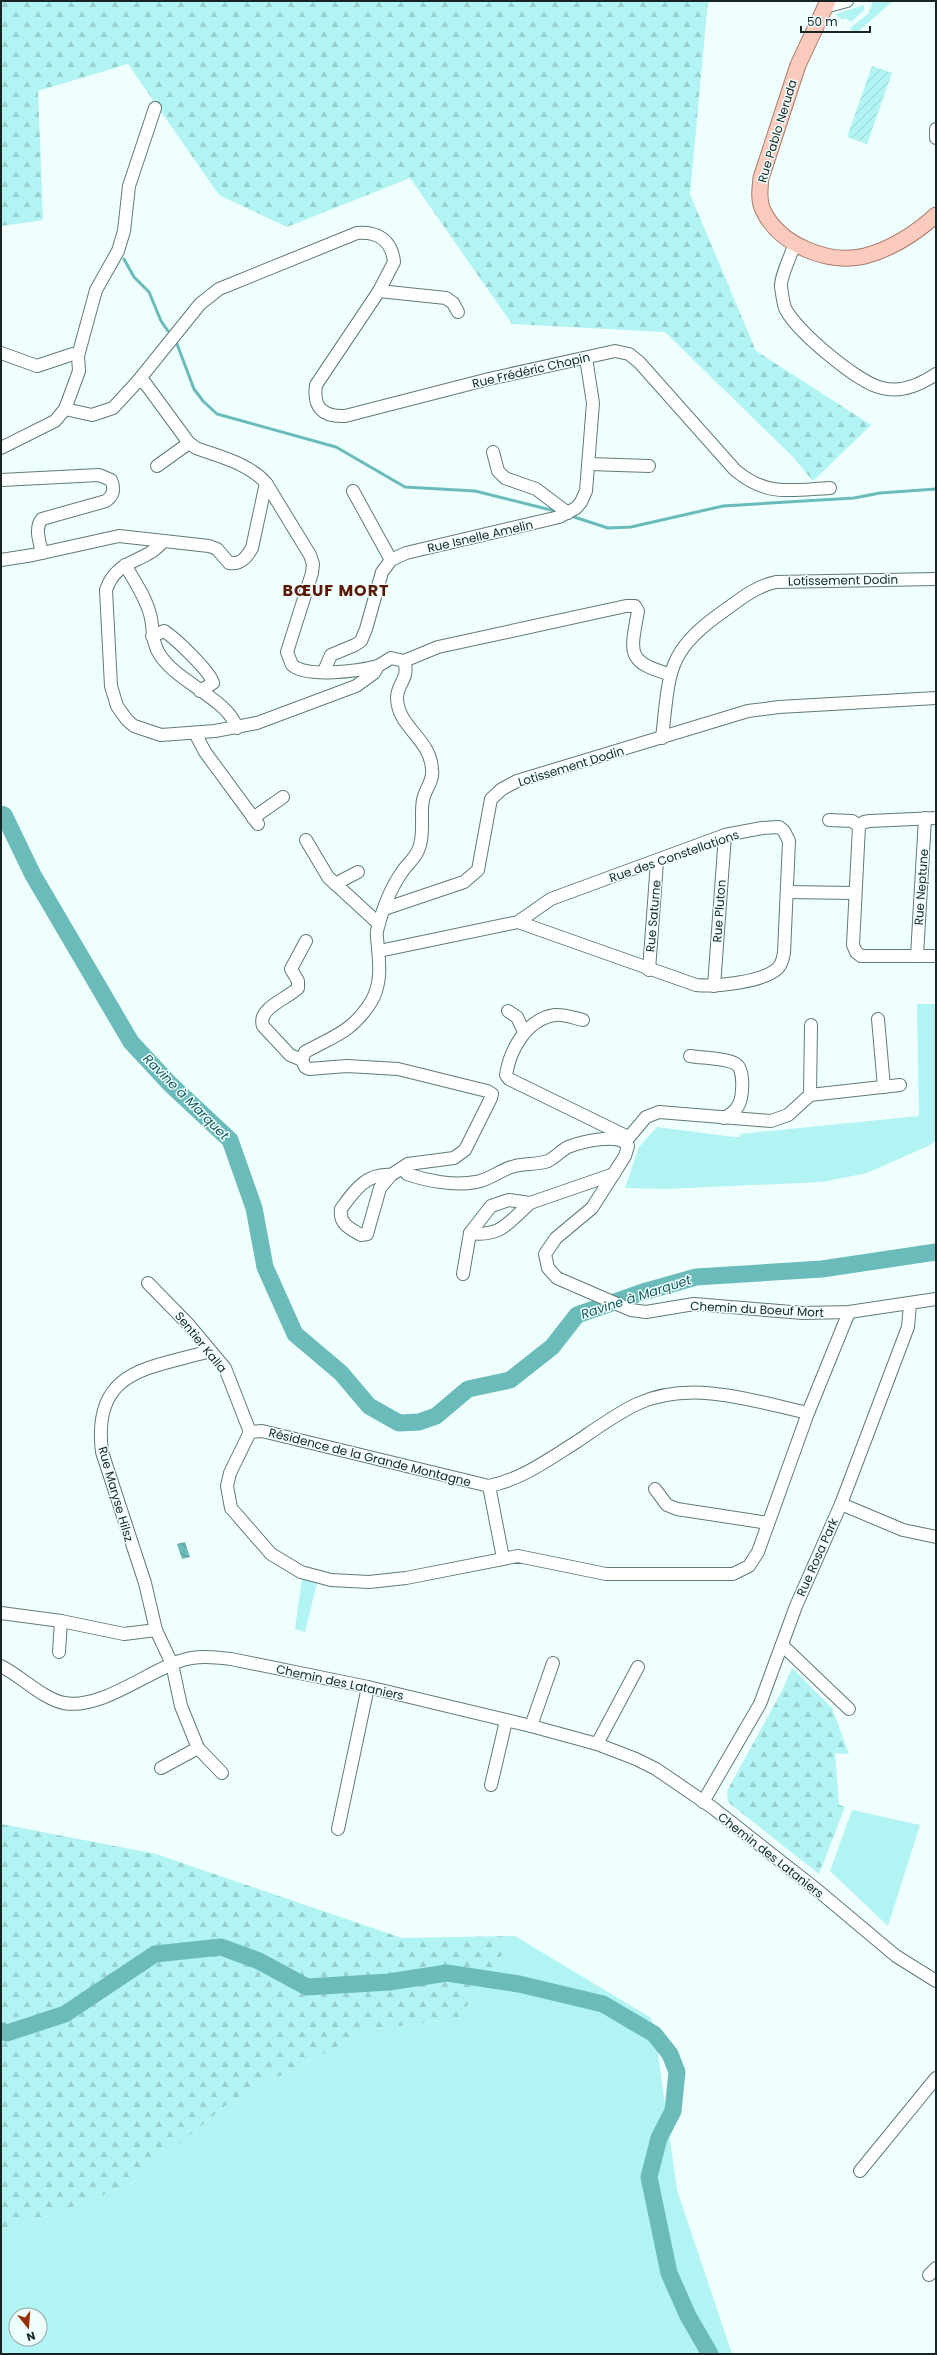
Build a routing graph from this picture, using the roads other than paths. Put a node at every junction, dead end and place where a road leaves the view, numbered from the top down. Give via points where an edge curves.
1 (847, 1) edge
2 (826, 4) edge
3 (155, 108) dead end
4 (936, 129) edge
5 (936, 138) edge
6 (936, 216) edge
7 (795, 243) junction
8 (379, 291) junction
9 (458, 312) dead end
10 (1, 353) edge
11 (78, 356) junction
12 (586, 358) junction
13 (936, 374) edge
14 (138, 381) junction
15 (75, 386) junction
16 (65, 409) junction
17 (92, 415) junction
18 (188, 443) junction
19 (1, 448) edge
20 (494, 452) dead end
21 (589, 464) junction
22 (157, 466) dead end
23 (649, 466) dead end
24 (1, 480) edge
25 (266, 482) junction
26 (830, 488) dead end
27 (352, 491) dead end
28 (568, 513) junction
29 (164, 541) junction
30 (42, 553) junction
31 (1, 560) edge
32 (392, 560) junction
33 (125, 564) junction
34 (936, 579) edge
35 (152, 636) junction
36 (404, 661) junction
37 (378, 666) junction
38 (324, 671) junction
39 (669, 674) junction
40 (200, 691) junction
41 (936, 698) edge
42 (236, 728) junction
43 (195, 733) junction
44 (662, 738) junction
45 (283, 797) dead end
46 (931, 818) edge
47 (829, 820) dead end
48 (859, 826) junction
49 (725, 835) junction
50 (306, 840) dead end
51 (657, 862) junction
52 (358, 872) dead end
53 (335, 884) junction
54 (788, 892) junction
55 (854, 893) junction
56 (384, 909) junction
57 (518, 922) junction
58 (379, 924) junction
59 (306, 941) dead end
60 (379, 951) junction
61 (917, 956) junction
62 (936, 956) edge
63 (649, 970) junction
64 (714, 986) junction
65 (508, 1011) dead end
66 (878, 1019) dead end
67 (583, 1020) dead end
68 (811, 1025) dead end
69 (524, 1032) junction
70 (690, 1056) dead end
71 (302, 1060) junction
72 (900, 1085) dead end
73 (884, 1087) junction
74 (810, 1095) junction
75 (724, 1118) junction
76 (627, 1139) junction
77 (403, 1168) junction
78 (614, 1174) junction
79 (391, 1175) junction
80 (530, 1203) junction
81 (470, 1233) junction
82 (463, 1274) dead end
83 (148, 1283) dead end
84 (936, 1300) edge
85 (910, 1304) junction
86 (849, 1312) junction
87 (210, 1351) junction
88 (808, 1413) junction
89 (250, 1432) junction
90 (489, 1486) junction
91 (655, 1489) dead end
92 (841, 1504) junction
93 (768, 1523) junction
94 (936, 1537) edge
95 (503, 1558) junction
96 (1, 1613) edge
97 (61, 1621) junction
98 (156, 1630) junction
99 (782, 1645) junction
100 (59, 1652) dead end
101 (553, 1663) dead end
102 (172, 1664) junction
103 (1, 1666) edge
104 (638, 1667) dead end
105 (368, 1687) junction
106 (849, 1709) dead end
107 (506, 1721) junction
108 (531, 1726) junction
109 (597, 1744) junction
110 (198, 1748) junction
111 (161, 1768) dead end
112 (222, 1772) dead end
113 (491, 1785) dead end
114 (702, 1802) junction
115 (338, 1829) dead end
116 (936, 1981) edge
117 (936, 2078) edge
118 (860, 2171) dead end

1 - 2 street
2 - 7 main road, Rue Pablo Neruda via 796,70 761,178 759,192 762,209 767,218 780,234
3 - 11 street via 129,186 124,231 118,251 96,290
4 - 5 street
6 - 7 main road, Rue Pablo Neruda via 903,239 865,256 837,257
7 - 13 street via 780,284 785,308 811,341 862,379 882,388 905,389 921,384
8 - 9 street via 446,298 453,303
8 - 12 street, Rue Frédéric Chopin via 316,385 314,397 319,408 330,416 344,416 489,379
8 - 14 street, Rue Frédéric Chopin via 392,270 394,256 382,237 367,232 358,233 219,289 200,304
10 - 11 street via 37,366 73,354
11 - 15 street via 79,371
12 - 21 street, Rue Isnelle Amelin via 593,403
12 - 26 street, Rue Frédéric Chopin via 615,351 629,354 748,481 763,488 780,491
14 - 17 street, Rue Frédéric Chopin via 113,408
14 - 18 street via 145,383
15 - 16 street
15 - 17 street via 78,402
16 - 17 street
16 - 19 street via 55,421
18 - 22 street
18 - 25 street via 248,468
20 - 28 street via 498,471 505,478 536,489
21 - 23 street
21 - 28 street, Rue Isnelle Amelin via 582,502
24 - 30 street via 99,475 111,480 114,491 106,501 42,519 38,523
25 - 29 street via 252,548 243,560 234,564 229,563 217,549 209,546
25 - 38 street via 313,564 287,652 288,658 297,670
27 - 32 street
28 - 32 street, Rue Isnelle Amelin via 406,553
29 - 30 street via 119,536
29 - 33 street via 150,554
30 - 31 street
32 - 38 street via 382,572 364,635 355,645 331,655
33 - 35 street via 147,604
33 - 43 street via 110,580 106,590 111,686 117,706 127,720 141,730 161,735
34 - 39 street, Lotissement Dodin via 776,582 764,585 703,625 680,648
35 - 40 street via 160,656
35 - 40 street via 164,631 172,636 207,673 213,683
36 - 37 street via 391,658
36 - 39 street via 438,647 635,606 638,611 632,647 636,658 648,668
36 - 56 street via 406,675 397,697 402,720 419,736 429,755 433,770 423,800 420,847 395,882
37 - 38 street via 357,670
37 - 42 street via 366,680 342,692 257,723
39 - 44 street, Lotissement Dodin
40 - 42 street via 225,709 234,719
41 - 44 street, Lotissement Dodin via 756,710
42 - 43 street
43 - 45 street via 205,752 256,821
44 - 56 street, Lotissement Dodin via 517,781 502,789 491,799 478,870 464,882
46 - 48 street via 864,822
46 - 61 street, Rue Neptune
47 - 48 street via 852,821
48 - 55 street
49 - 51 street, Rue des Constellations
49 - 54 street, Rue des Constellations via 762,828 779,827 784,831 789,840
49 - 64 street, Rue Pluton
50 - 53 street
51 - 57 street, Rue des Constellations via 551,899
51 - 63 street, Rue Saturne
52 - 53 street
53 - 58 street
54 - 55 street
54 - 64 street, Rue des Constellations via 784,953 778,968 765,976
55 - 61 street via 853,945 856,952 861,956
56 - 58 street
57 - 60 street, Rue des Constellations
57 - 63 street, Rue des Constellations
58 - 60 street
59 - 71 street via 291,969 298,981 298,988 264,1012 262,1022 290,1055
60 - 71 street via 380,973 371,1001 347,1030 305,1052
61 - 62 street
63 - 64 street, Rue des Constellations via 696,986
65 - 69 street via 517,1016
66 - 73 street
67 - 69 street via 556,1015 546,1017
68 - 74 street
69 - 76 street via 507,1066 506,1074 509,1079
70 - 75 street via 729,1061 740,1068 739,1106
71 - 77 street via 310,1069 347,1066 398,1069 492,1094 490,1103 465,1150 454,1158 408,1164
72 - 73 street
73 - 74 street
74 - 75 street via 780,1120
75 - 76 street via 659,1112 646,1118
76 - 77 street via 608,1138 568,1147 545,1162 516,1165 485,1180 469,1183 418,1178 406,1174
76 - 78 street, Chemin du Boeuf Mort via 627,1151
77 - 79 street
78 - 80 street
78 - 86 street, Chemin du Boeuf Mort via 592,1208 556,1238 545,1254 548,1268 557,1278 631,1310 646,1312 694,1304 803,1313
79 - 79 street via 378,1175 365,1180 356,1188 341,1209 344,1226 361,1235 367,1234 380,1188
80 - 81 street via 494,1233
80 - 81 street via 500,1201 485,1211
81 - 82 street
83 - 87 street, Sentier Kalla
84 - 85 street, Chemin du Boeuf Mort
85 - 86 street, Chemin du Boeuf Mort
85 - 92 street, Rue Rosa Park via 908,1327
86 - 88 street
87 - 89 street, Sentier Kalla via 225,1368
87 - 98 street, Rue Maryse Hilsz via 128,1376 112,1389 104,1409 102,1452 144,1583
88 - 90 street, Résidence de la Grande Montagne via 717,1393 684,1392 662,1395 615,1416 520,1477
88 - 93 street
89 - 90 street, Résidence de la Grande Montagne via 262,1431
89 - 95 street via 230,1473 227,1486 228,1500 236,1515 271,1554 301,1572 331,1580 369,1582 406,1578
90 - 95 street
91 - 93 street via 667,1505 677,1509
92 - 94 street via 903,1530
92 - 99 street, Rue Rosa Park via 796,1606
93 - 95 street via 758,1552 749,1566 733,1574 606,1574 535,1558
96 - 97 street
97 - 98 street via 124,1634
97 - 100 street
98 - 102 street, Rue Maryse Hilsz
99 - 106 street
99 - 114 street, Rue Rosa Park via 760,1704
101 - 108 street
102 - 103 street, Chemin des Lataniers via 112,1694 76,1704 63,1703 49,1697
102 - 105 street, Chemin des Lataniers via 212,1656 231,1658
102 - 110 street via 181,1706
104 - 109 street
105 - 107 street, Chemin des Lataniers
105 - 115 street
107 - 108 street, Chemin des Lataniers
107 - 113 street
108 - 109 street, Chemin des Lataniers
109 - 114 street, Chemin des Lataniers via 656,1769
110 - 111 street
110 - 112 street
114 - 116 street, Chemin des Lataniers via 896,1956
117 - 118 street

